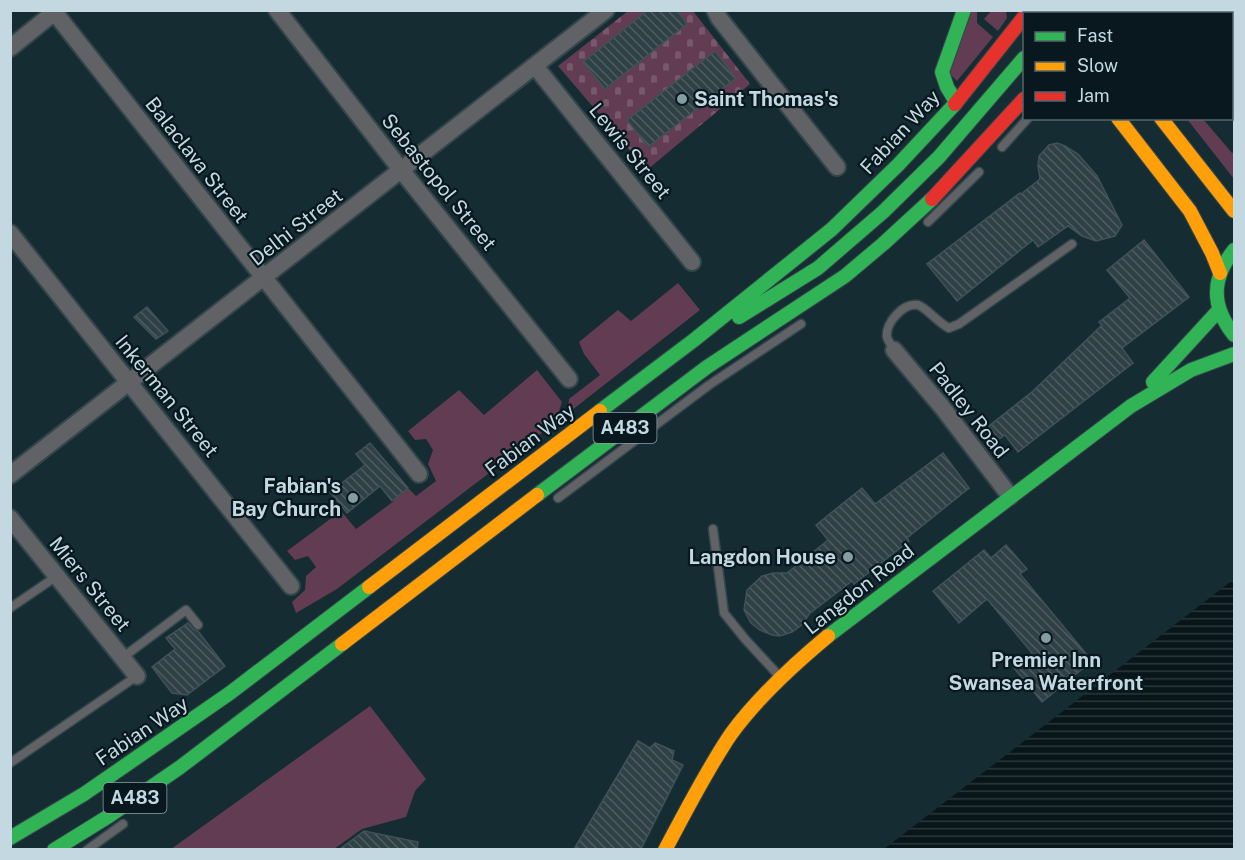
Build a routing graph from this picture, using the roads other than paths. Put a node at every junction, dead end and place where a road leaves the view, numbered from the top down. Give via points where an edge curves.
1 (277, 10) edge
2 (606, 10) edge
3 (715, 10) edge
4 (964, 10) edge
5 (56, 12) edge
6 (1023, 19) edge
7 (10, 48) edge
8 (1023, 59) edge
9 (535, 66) junction
10 (1023, 100) edge
11 (956, 102) junction
12 (1026, 120) edge
13 (1120, 120) edge
14 (1163, 120) edge
15 (996, 153) dead end
16 (988, 162) dead end
17 (837, 167) dead end
18 (402, 171) junction
19 (1234, 211) edge
20 (925, 225) dead end
21 (10, 233) edge
22 (1072, 244) dead end
23 (1234, 250) edge
24 (692, 262) dead end
25 (1220, 273) junction
26 (264, 279) junction
27 (1219, 310) junction
28 (804, 321) dead end
29 (1234, 335) edge
30 (694, 340) junction
31 (894, 350) joint
32 (1234, 354) edge
33 (569, 379) dead end
34 (129, 382) junction
35 (1128, 407) junction
36 (419, 474) dead end
37 (10, 475) edge
38 (1010, 496) junction
39 (547, 506) dead end
40 (10, 518) edge
41 (712, 529) dead end
42 (57, 576) junction
43 (291, 586) dead end
44 (10, 608) edge
45 (198, 625) dead end
46 (122, 658) junction
47 (137, 676) joint
48 (781, 678) junction
49 (10, 763) edge
50 (133, 817) dead end
51 (10, 838) edge
52 (54, 849) edge
53 (87, 849) edge
54 (665, 849) edge

1 - 18 street, Sebastopol Street
2 - 9 street, Delhi Street
3 - 17 street
4 - 11 main road via 942,72
5 - 7 street
5 - 26 street, Balaclava Street
6 - 11 main road, Fabian Way / A483
8 - 30 main road via 939,157 818,268 756,308
9 - 18 street, Delhi Street
9 - 24 street, Lewis Street
10 - 52 main road, A483 via 931,199 845,276 655,405 179,768
11 - 30 main road, Fabian Way / A483 via 832,230
12 - 15 lane
13 - 25 main road via 1190,211
14 - 19 main road
16 - 20 lane
18 - 26 street, Delhi Street
18 - 33 street, Sebastopol Street
21 - 34 street, Inkerman Street
22 - 31 lane via 949,328 921,306 903,310 888,328 887,336
23 - 25 main road
25 - 27 main road via 1216,298
26 - 34 street, Delhi Street
26 - 36 street, Balaclava Street
27 - 29 main road
27 - 35 main road, Langdon Road
28 - 39 lane via 709,385
30 - 51 main road, Fabian Way / A483 via 230,693 84,794
31 - 38 street, Padley Road
32 - 35 main road, Langdon Road via 1176,377
34 - 37 street, Delhi Street
34 - 43 street, Inkerman Street
35 - 38 main road, Langdon Road
38 - 48 main road, Langdon Road
40 - 42 street, Miers Street
41 - 48 lane via 724,613
42 - 44 lane
42 - 46 street, Miers Street
45 - 46 lane via 186,610
46 - 47 street, Miers Street
47 - 49 lane
48 - 54 main road, Langdon Road via 744,718 714,762
50 - 53 lane

